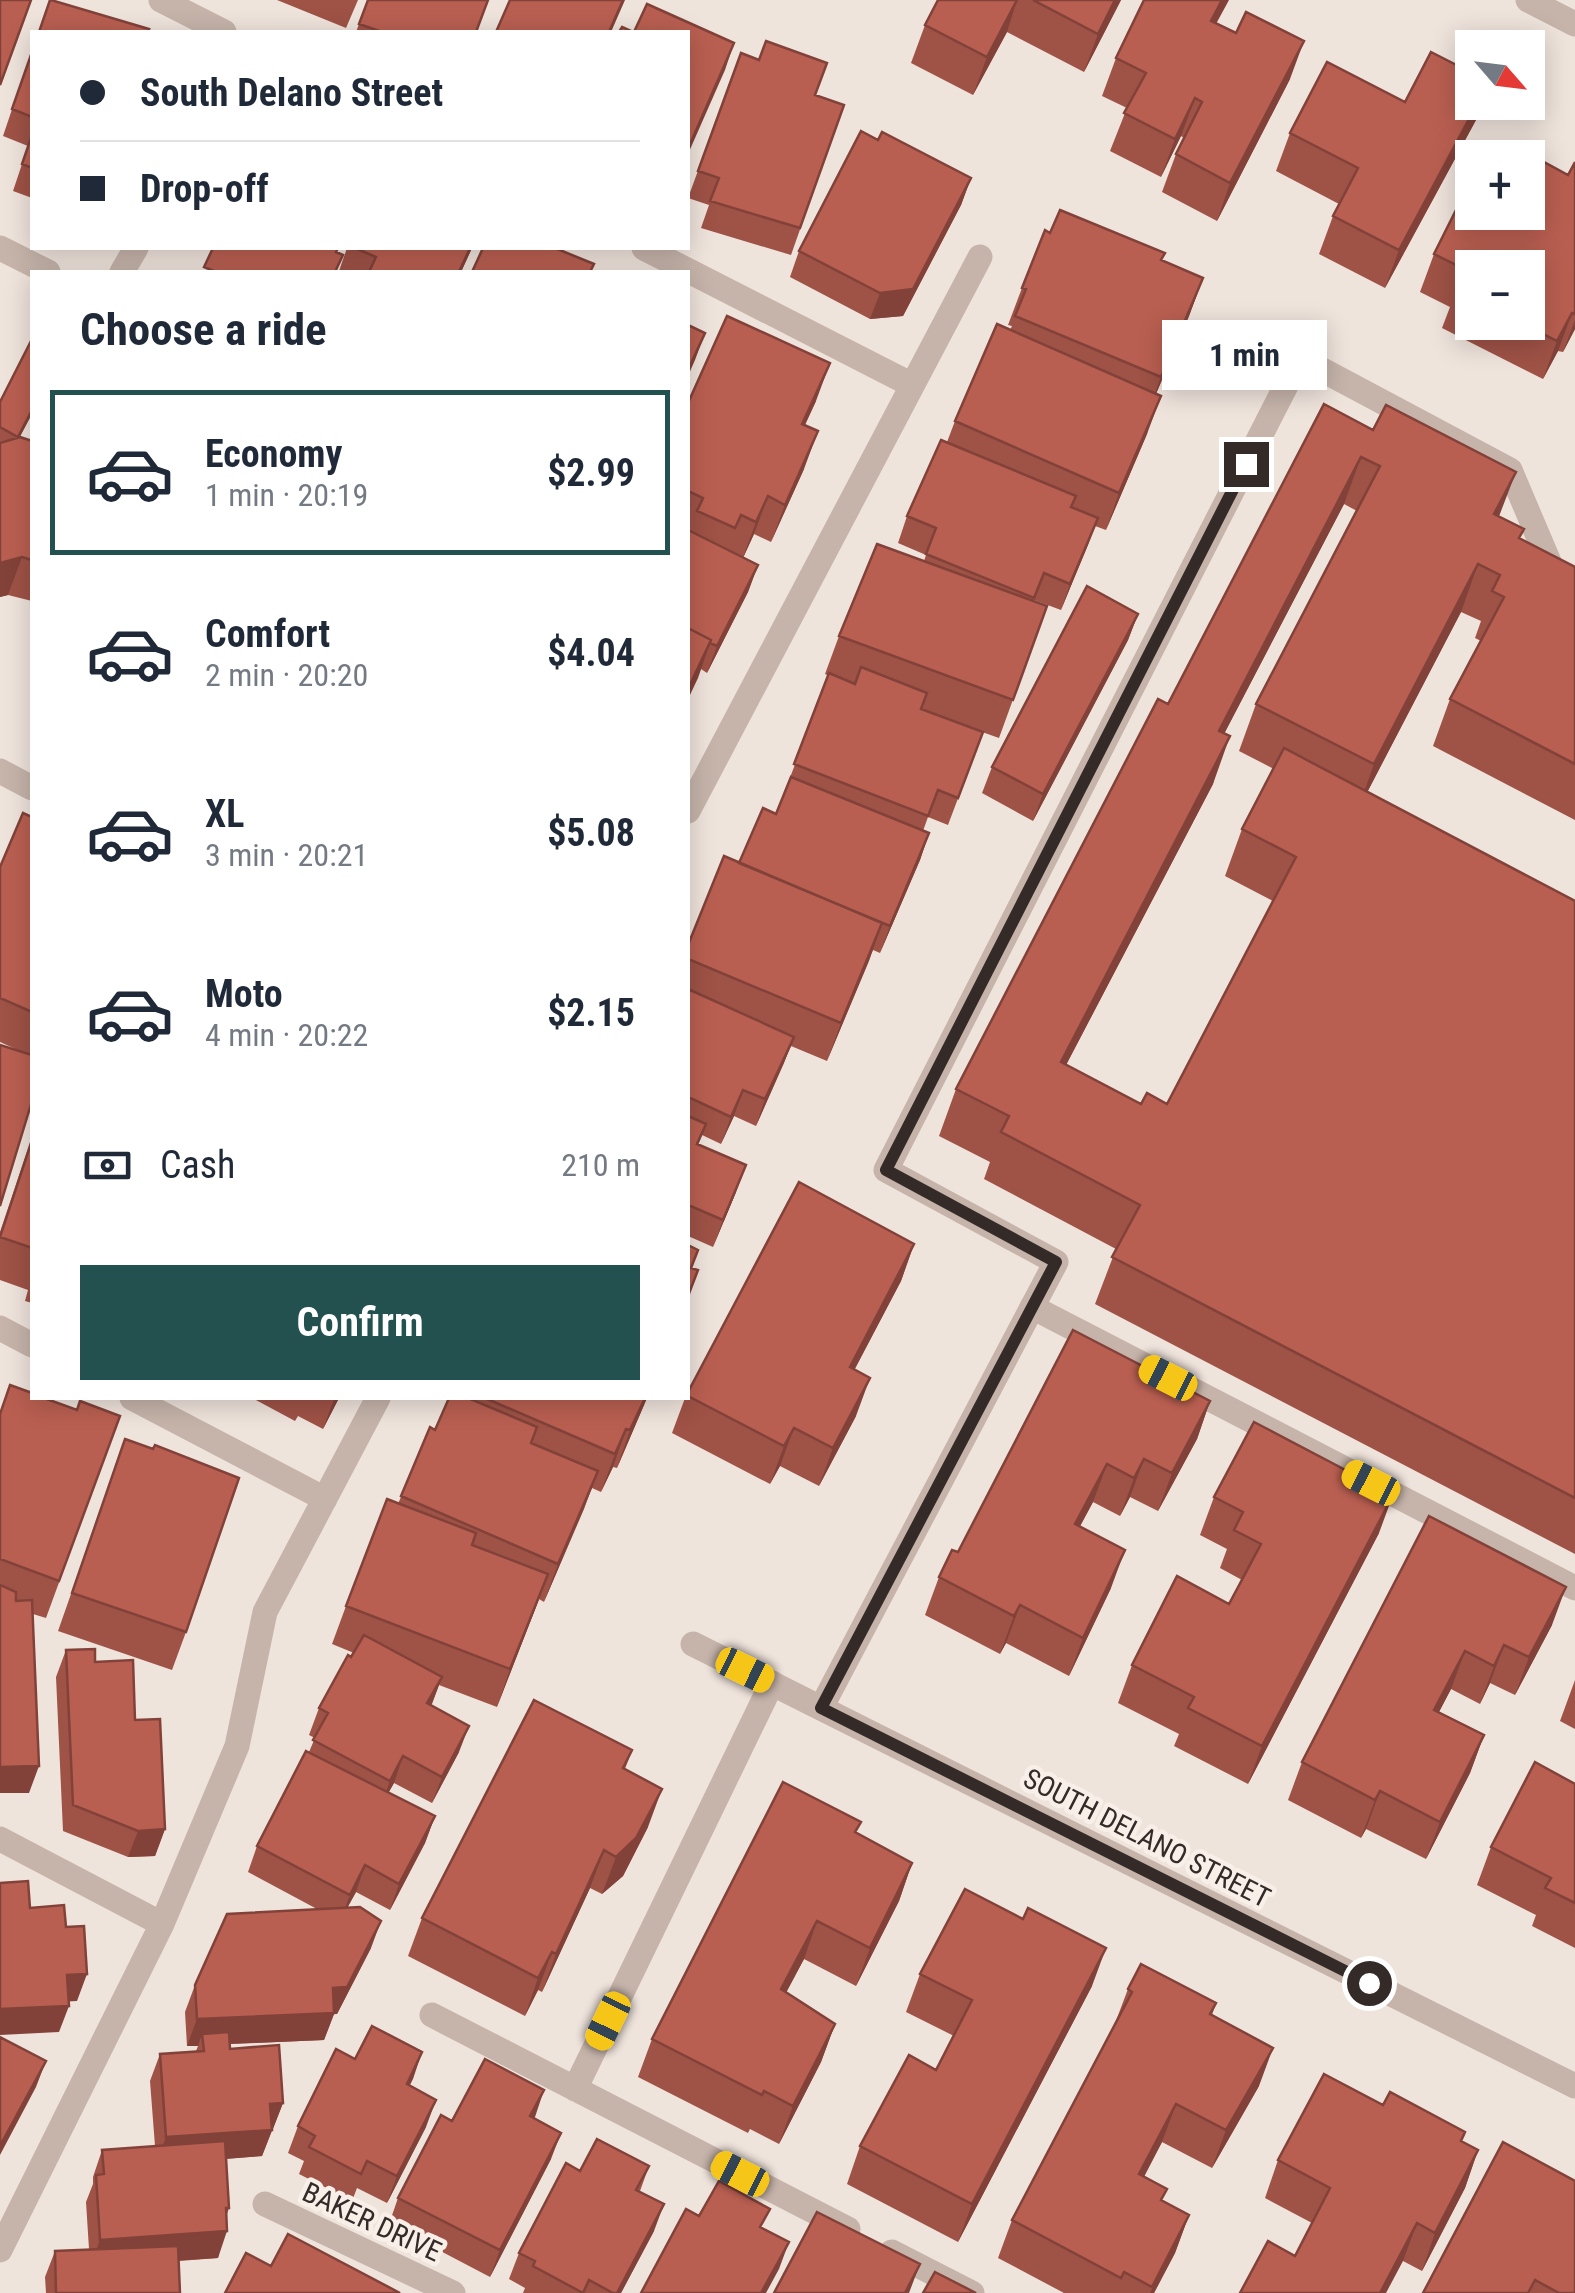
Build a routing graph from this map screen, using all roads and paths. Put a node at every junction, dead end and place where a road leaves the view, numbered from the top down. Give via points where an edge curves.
1 (161, 0) edge
2 (1528, 0) edge
3 (1575, 24) edge
4 (220, 30) edge
5 (0, 248) edge
6 (648, 250) edge
7 (980, 257) dead end
8 (44, 270) edge
9 (687, 270) edge
10 (690, 272) edge
11 (912, 385) junction
12 (1575, 581) edge
13 (0, 771) edge
14 (30, 787) edge
15 (690, 807) edge
16 (1032, 1308) junction
17 (0, 1328) edge
18 (30, 1344) edge
19 (136, 1400) edge
20 (377, 1400) edge
21 (325, 1499) junction
22 (1575, 1588) edge
23 (693, 1644) dead end
24 (772, 1683) junction
25 (821, 1708) junction
26 (0, 1839) edge
27 (162, 1924) junction
28 (432, 2015) dead end
29 (1575, 2086) edge
30 (575, 2089) junction
31 (265, 2204) dead end
32 (0, 2250) edge
33 (453, 2293) edge
34 (972, 2293) edge

1 - 4 street
2 - 3 street
5 - 8 street
6 - 9 street
7 - 11 street
10 - 11 street
11 - 15 street
12 - 16 street via 1552,569 1510,470 1300,358 886,1170 1056,1262
13 - 14 street
16 - 22 street
16 - 25 street
17 - 18 street
19 - 21 street
20 - 21 street
21 - 27 street via 265,1612 236,1746
23 - 24 street, SOUTH DELANO STREET
24 - 25 street, SOUTH DELANO STREET
24 - 30 street
25 - 29 street, SOUTH DELANO STREET
26 - 27 street
27 - 32 street
28 - 30 street
30 - 34 street
31 - 33 street, BAKER DRIVE

